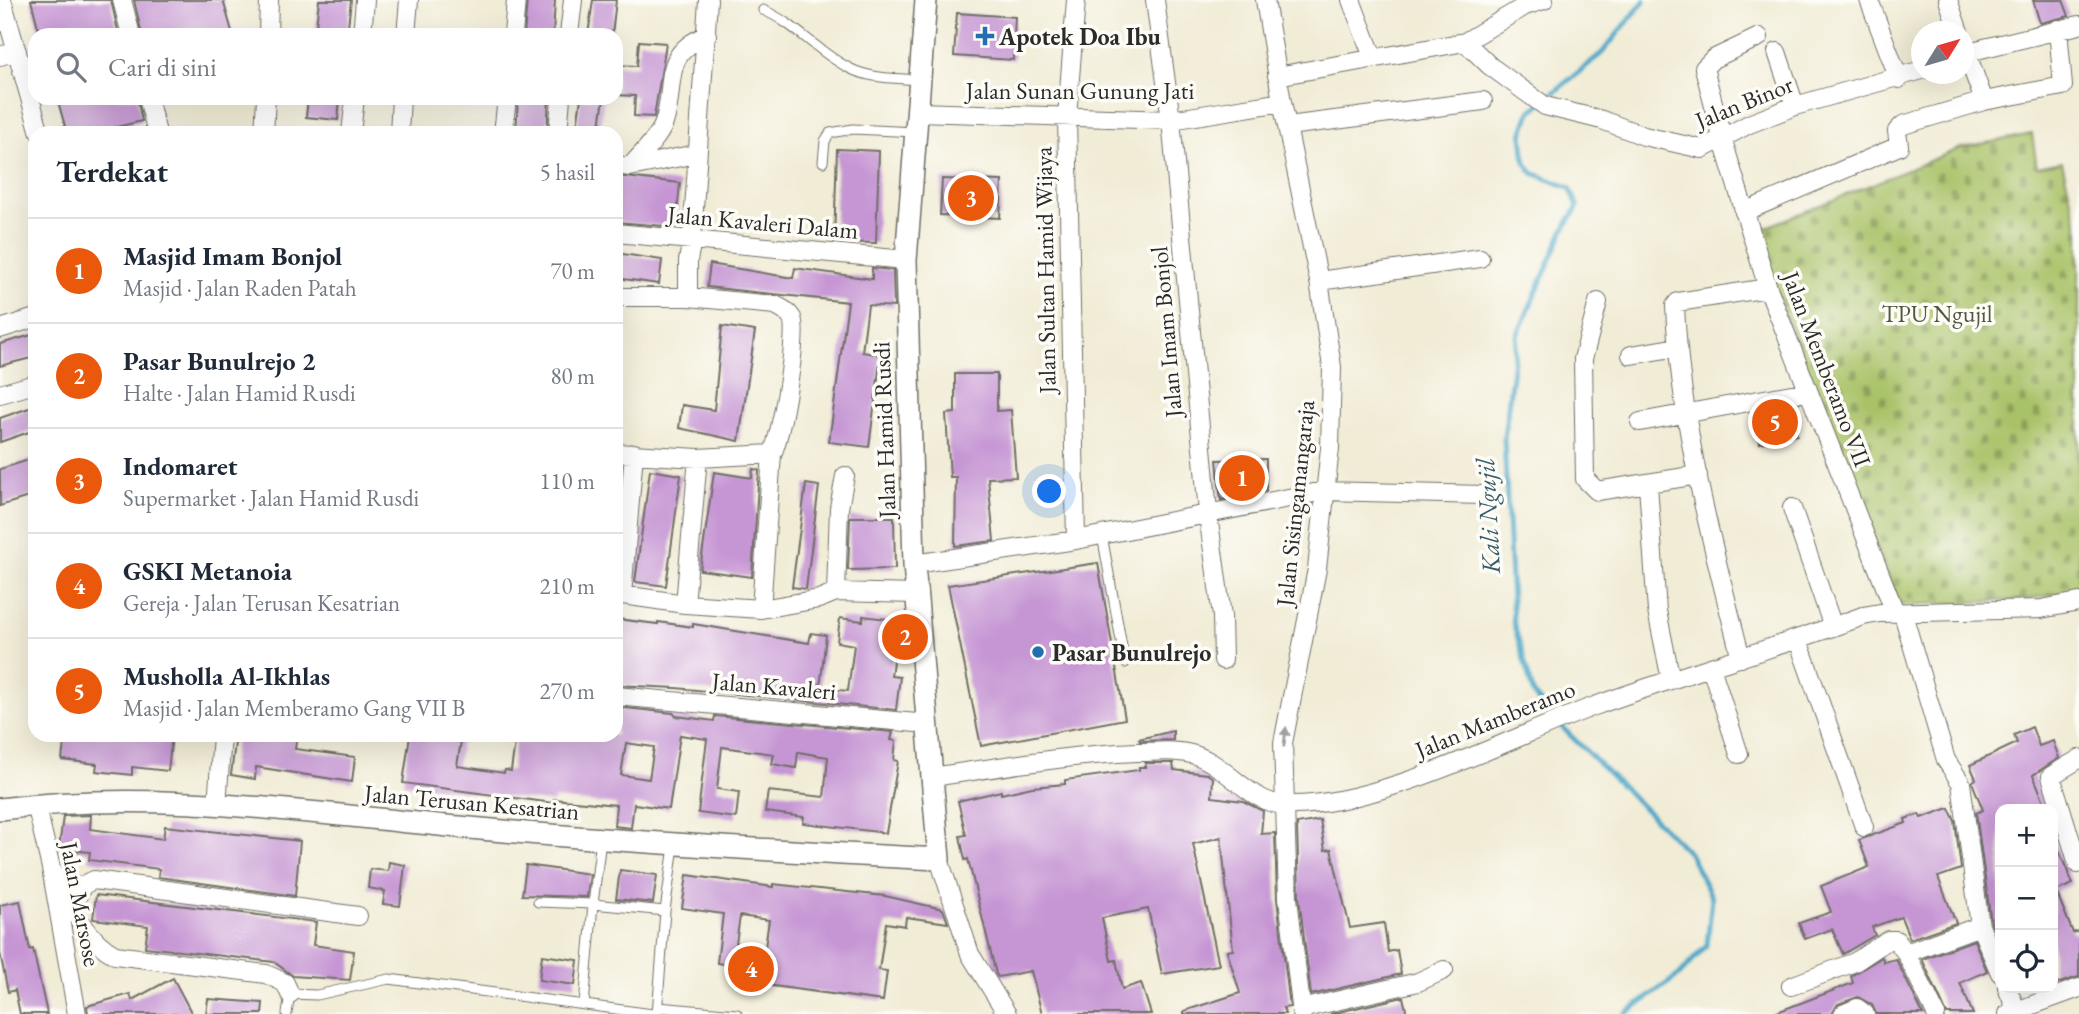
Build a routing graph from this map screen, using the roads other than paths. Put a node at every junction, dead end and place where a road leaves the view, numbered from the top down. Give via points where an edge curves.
1 (2, 0) edge
2 (122, 0) edge
3 (269, 0) edge
4 (365, 0) edge
5 (409, 0) edge
6 (516, 0) edge
7 (573, 0) edge
8 (708, 0) edge
9 (926, 0) edge
10 (1076, 0) edge
11 (1155, 0) edge
12 (1265, 0) edge
13 (1351, 0) edge
14 (1544, 0) edge
15 (1870, 0) edge
16 (1948, 0) edge
17 (763, 10) dead end
18 (1955, 21) edge
19 (2079, 25) edge
20 (129, 28) edge
21 (268, 28) edge
22 (363, 28) edge
23 (407, 28) edge
24 (514, 28) edge
25 (570, 28) edge
26 (2058, 29) junction
27 (707, 35) junction
28 (1759, 37) dead end
29 (1465, 42) junction
30 (1974, 49) edge
31 (1777, 52) dead end
32 (9, 53) edge
33 (1373, 57) junction
34 (1911, 74) edge
35 (1277, 76) junction
36 (1974, 76) edge
37 (1899, 79) junction
38 (920, 80) junction
39 (1984, 101) junction
40 (28, 102) edge
41 (1282, 102) junction
42 (1483, 102) dead end
43 (29, 105) edge
44 (150, 105) edge
45 (266, 105) edge
46 (354, 105) edge
47 (401, 105) edge
48 (506, 105) edge
49 (560, 105) edge
50 (1795, 106) junction
51 (1067, 117) junction
52 (1171, 120) junction
53 (917, 122) junction
54 (37, 126) edge
55 (155, 126) edge
56 (264, 126) edge
57 (352, 126) edge
58 (399, 126) edge
59 (504, 126) edge
60 (559, 126) edge
61 (1288, 127) junction
62 (1723, 141) junction
63 (696, 154) junction
64 (822, 162) dead end
65 (623, 166) edge
66 (1744, 212) junction
67 (623, 234) edge
68 (692, 239) junction
69 (1480, 258) dead end
70 (906, 260) junction
71 (1319, 281) junction
72 (1769, 288) junction
73 (623, 297) edge
74 (688, 297) junction
75 (1598, 302) dead end
76 (28, 320) edge
77 (0, 329) edge
78 (1678, 347) junction
79 (1631, 355) dead end
80 (28, 386) edge
81 (1808, 391) junction
82 (0, 394) edge
83 (1688, 411) junction
84 (1640, 422) dead end
85 (625, 453) edge
86 (772, 454) junction
87 (698, 458) junction
88 (1698, 475) junction
89 (845, 476) dead end
90 (1648, 485) junction
91 (1324, 491) junction
92 (1484, 495) dead end
93 (623, 500) edge
94 (1792, 508) dead end
95 (1208, 513) junction
96 (1102, 535) junction
97 (1076, 540) junction
98 (914, 565) junction
99 (836, 592) junction
100 (916, 594) junction
101 (623, 595) edge
102 (2079, 602) edge
103 (685, 604) junction
104 (761, 608) junction
105 (1899, 613) junction
106 (1833, 627) junction
107 (1798, 640) junction
108 (1741, 658) junction
109 (1223, 660) dead end
110 (1125, 663) dead end
111 (1711, 667) junction
112 (1671, 680) junction
113 (623, 697) edge
114 (928, 724) junction
115 (222, 742) edge
116 (1739, 754) dead end
117 (2079, 759) edge
118 (932, 777) junction
119 (36, 804) junction
120 (217, 805) junction
121 (1284, 805) junction
122 (0, 809) edge
123 (1864, 827) dead end
124 (601, 841) junction
125 (674, 846) junction
126 (939, 859) junction
127 (2079, 864) edge
128 (51, 868) junction
129 (538, 902) dead end
130 (593, 904) junction
131 (72, 907) junction
132 (665, 911) junction
133 (358, 916) dead end
134 (1980, 926) junction
135 (1906, 953) junction
136 (1995, 961) edge
137 (1444, 970) dead end
138 (1791, 986) dead end
139 (2079, 988) edge
140 (2008, 993) edge
141 (290, 994) junction
142 (584, 1005) junction
143 (656, 1012) edge
144 (1301, 1012) edge
145 (2012, 1012) edge
146 (77, 1014) edge
147 (287, 1014) edge
148 (737, 1014) edge
149 (1007, 1014) edge
150 (1843, 1014) edge
151 (1865, 1014) edge
152 (1936, 1014) edge

1 - 32 street
2 - 20 street
3 - 21 street
4 - 22 street
5 - 23 street
6 - 24 street
7 - 25 street
8 - 27 street
9 - 38 street, Jalan Hamid Rusdi
10 - 51 street, Jalan Sultan Hamid Wijaya
11 - 52 street, Jalan Imam Bonjol
12 - 35 street, Jalan Sisingamangaraja
13 - 33 street
14 - 29 street via 1492,23
15 - 37 street
16 - 18 street
17 - 38 lane via 791,23 848,68 874,77
19 - 26 street
26 - 30 street
26 - 39 street via 2063,86
27 - 63 street
27 - 65 street via 691,42 673,61 663,125
28 - 62 street, Jalan Memberamo VII via 1704,68
29 - 33 street
29 - 62 street, Jalan Binor via 1540,101 1689,147 1702,149
31 - 50 street
32 - 40 street
33 - 35 street
34 - 37 street, Jalan Binor
35 - 41 street, Jalan Sisingamangaraja
36 - 39 street
37 - 50 street, Jalan Binor
38 - 53 street, Jalan Hamid Rusdi
39 - 66 street via 1903,125 1897,131 1899,146
41 - 52 street, Jalan Sunan Gunung Jati
41 - 61 street, Jalan Sisingamangaraja
42 - 61 street
43 - 54 street
44 - 55 street
45 - 56 street
46 - 57 street
47 - 58 street
48 - 59 street
49 - 60 street
50 - 62 street, Jalan Binor via 1749,124
51 - 52 street, Jalan Sunan Gunung Jati
51 - 53 street, Jalan Sunan Gunung Jati
51 - 97 street, Jalan Sultan Hamid Wijaya
52 - 95 street, Jalan Imam Bonjol
53 - 64 lane via 830,133
53 - 70 street, Jalan Hamid Rusdi
61 - 71 street, Jalan Sisingamangaraja
62 - 66 street, Jalan Memberamo VII
63 - 65 street
63 - 68 street
66 - 72 street, Jalan Memberamo VII
67 - 68 street, Jalan Kavaleri Dalam
68 - 70 street, Jalan Kavaleri Dalam
68 - 74 street
69 - 71 street
70 - 98 street, Jalan Hamid Rusdi
71 - 91 street, Jalan Sisingamangaraja via 1332,367
72 - 78 street via 1678,302
72 - 81 street, Jalan Memberamo VII
73 - 74 street
74 - 86 street via 775,305 792,319 783,423
75 - 90 street via 1583,359 1583,472 1597,491
76 - 77 street
78 - 79 street
78 - 83 street
80 - 82 street
81 - 83 street
81 - 105 street, Jalan Memberamo VII
83 - 84 street
83 - 88 street
85 - 87 street
85 - 93 street
86 - 87 street
86 - 104 street
87 - 103 street
88 - 90 street
88 - 108 street
89 - 99 street via 839,508
90 - 112 street via 1657,611
91 - 92 street
91 - 95 street
121 -> 91 street, Jalan Sisingamangaraja via 1283,743 1317,569
94 - 106 street
95 - 96 street
95 - 109 street, Jalan Imam Bonjol
96 - 97 street
96 - 110 lane
97 - 98 street
98 - 100 street, Jalan Hamid Rusdi
99 - 100 street
99 - 104 street via 819,600
100 - 114 street, Jalan Hamid Rusdi
101 - 103 street
102 - 105 street, Jalan Mamberamo via 2041,609
103 - 104 street
105 - 106 street, Jalan Mamberamo via 1863,616
105 - 134 street, Jalan Memberamo VII via 1946,760 1961,783
106 - 107 street, Jalan Mamberamo
107 - 108 street, Jalan Mamberamo
107 - 123 street
108 - 111 street, Jalan Mamberamo
111 - 112 street, Jalan Mamberamo
111 - 116 street
112 - 121 street, Jalan Mamberamo via 1427,773 1361,794
113 - 114 street, Jalan Kavaleri
114 - 118 street, Jalan Hamid Rusdi
115 - 120 street
117 - 127 street via 2051,776
118 - 121 street, Jalan Mamberamo via 1101,752 1171,751 1194,754 1256,796
118 - 126 street, Jalan Hamid Rusdi
119 - 120 street, Jalan Terusan Kesatrian
119 - 122 street, Jalan Terusan Kesatrian
119 - 128 street, Jalan Marsose
120 - 124 street, Jalan Terusan Kesatrian
121 - 144 street, Jalan Sisingamangaraja via 1288,898
124 - 125 street, Jalan Terusan Kesatrian
124 - 130 lane
125 - 126 street, Jalan Terusan Kesatrian
125 - 132 lane
126 - 149 street via 970,954
128 - 131 street
128 - 146 street, Jalan Marsose
129 - 130 lane
130 - 132 lane
130 - 142 lane
131 - 133 street via 83,885 94,880
131 - 141 street via 99,947 115,955 266,974 285,983
132 - 143 lane
134 - 135 street
134 - 136 street, Jalan Memberamo VII
135 - 138 street via 1896,940 1888,940 1855,962
135 - 152 street
137 - 144 street via 1418,982
139 - 145 street
140 - 145 street
141 - 142 lane via 317,995 389,979
141 - 147 lane
142 - 143 lane
143 - 148 lane
150 - 151 street via 1861,1008

